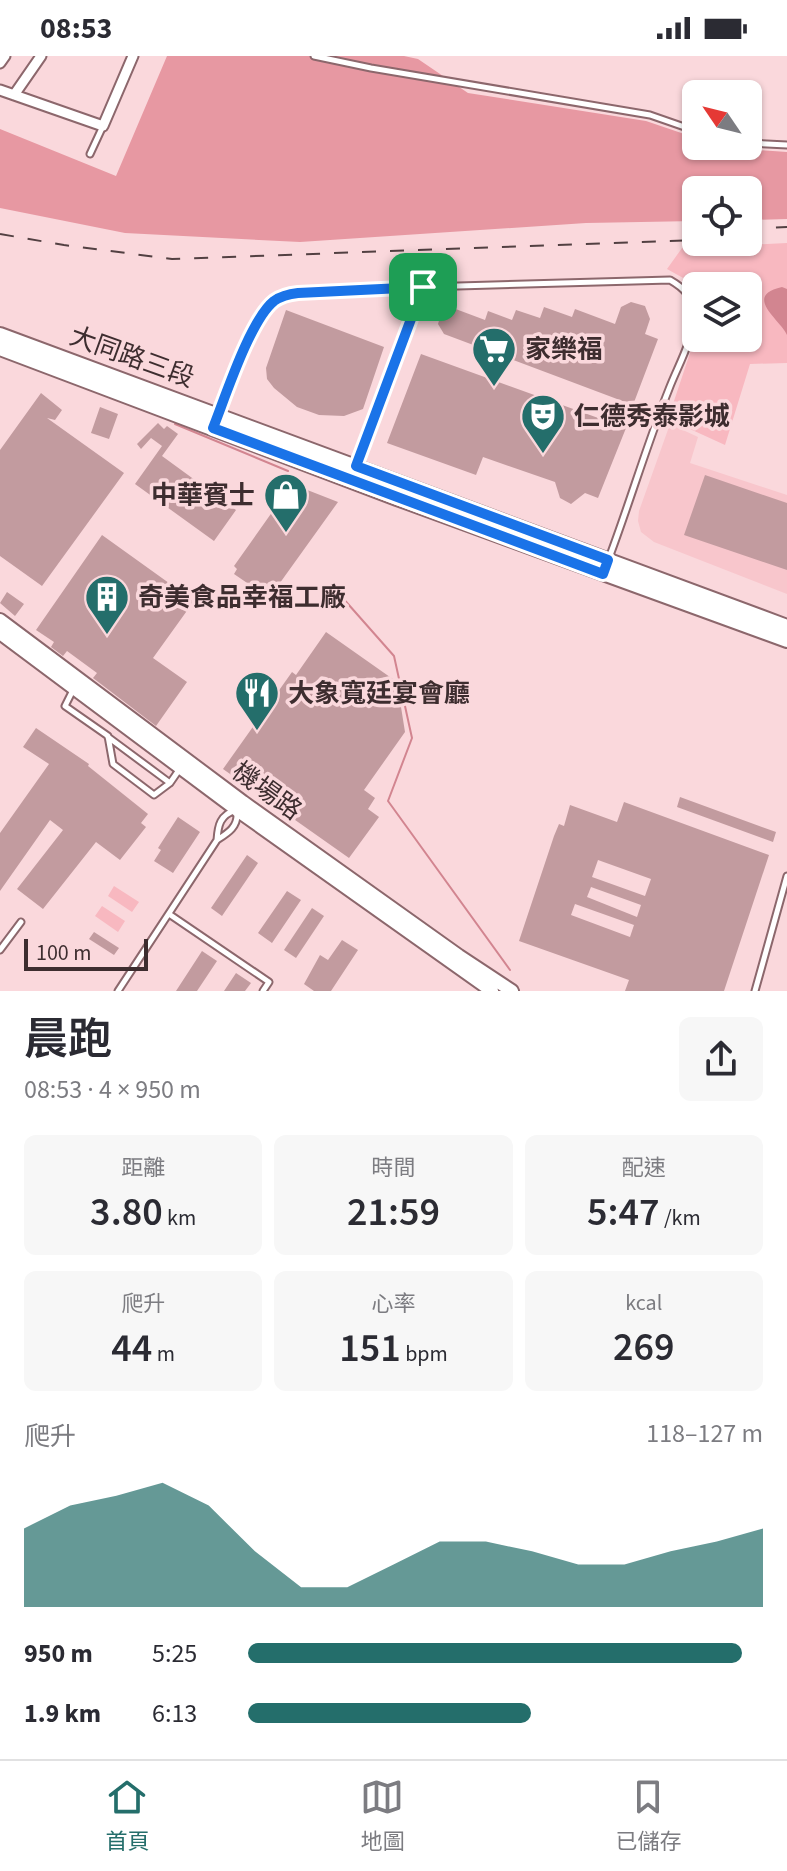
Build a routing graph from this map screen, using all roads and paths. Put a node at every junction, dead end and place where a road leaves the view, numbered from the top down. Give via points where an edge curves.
1 (5, 56) edge
2 (41, 56) edge
3 (133, 56) edge
4 (314, 56) edge
5 (0, 63) edge
6 (0, 90) edge
7 (14, 95) junction
8 (103, 126) junction
9 (682, 126) edge
10 (762, 144) edge
11 (787, 145) edge
12 (90, 154) dead end
13 (423, 287) junction
14 (0, 335) edge
15 (0, 348) edge
16 (216, 422) junction
17 (356, 466) junction
18 (606, 567) junction
19 (0, 620) edge
20 (787, 627) edge
21 (0, 633) edge
22 (787, 640) edge
23 (76, 682) junction
24 (108, 736) junction
25 (184, 764) junction
26 (170, 783) junction
27 (240, 806) junction
28 (217, 840) junction
29 (787, 876) edge
30 (169, 914) junction
31 (21, 922) dead end
32 (0, 950) edge
33 (118, 991) edge
34 (263, 991) edge
35 (492, 991) edge
36 (512, 991) edge
37 (755, 991) edge

1 - 5 street
2 - 7 street
3 - 8 street
4 - 9 lane via 650,115
6 - 7 street
7 - 8 street
8 - 12 lane
10 - 11 lane
13 - 16 lane via 298,293 273,302 255,327
13 - 17 lane
13 - 18 lane via 670,280 691,298 689,340
14 - 16 main road, 大同路三段
15 - 16 main road, 大同路三段
16 - 17 main road, 大同路三段
16 - 18 main road, 大同路三段
17 - 18 main road, 大同路三段
18 - 20 main road, 大同路三段
18 - 22 main road, 大同路三段
19 - 23 street, 機場路
21 - 23 street, 機場路
23 - 24 lane via 65,706
23 - 25 street, 機場路
24 - 26 lane
24 - 26 lane via 113,764 154,795
25 - 26 lane
25 - 27 street, 機場路
27 - 28 lane via 237,821
27 - 28 lane via 226,813
27 - 35 street, 機場路
27 - 36 street, 機場路
28 - 30 lane
29 - 37 lane
30 - 33 lane
30 - 34 lane via 269,982
31 - 32 lane

